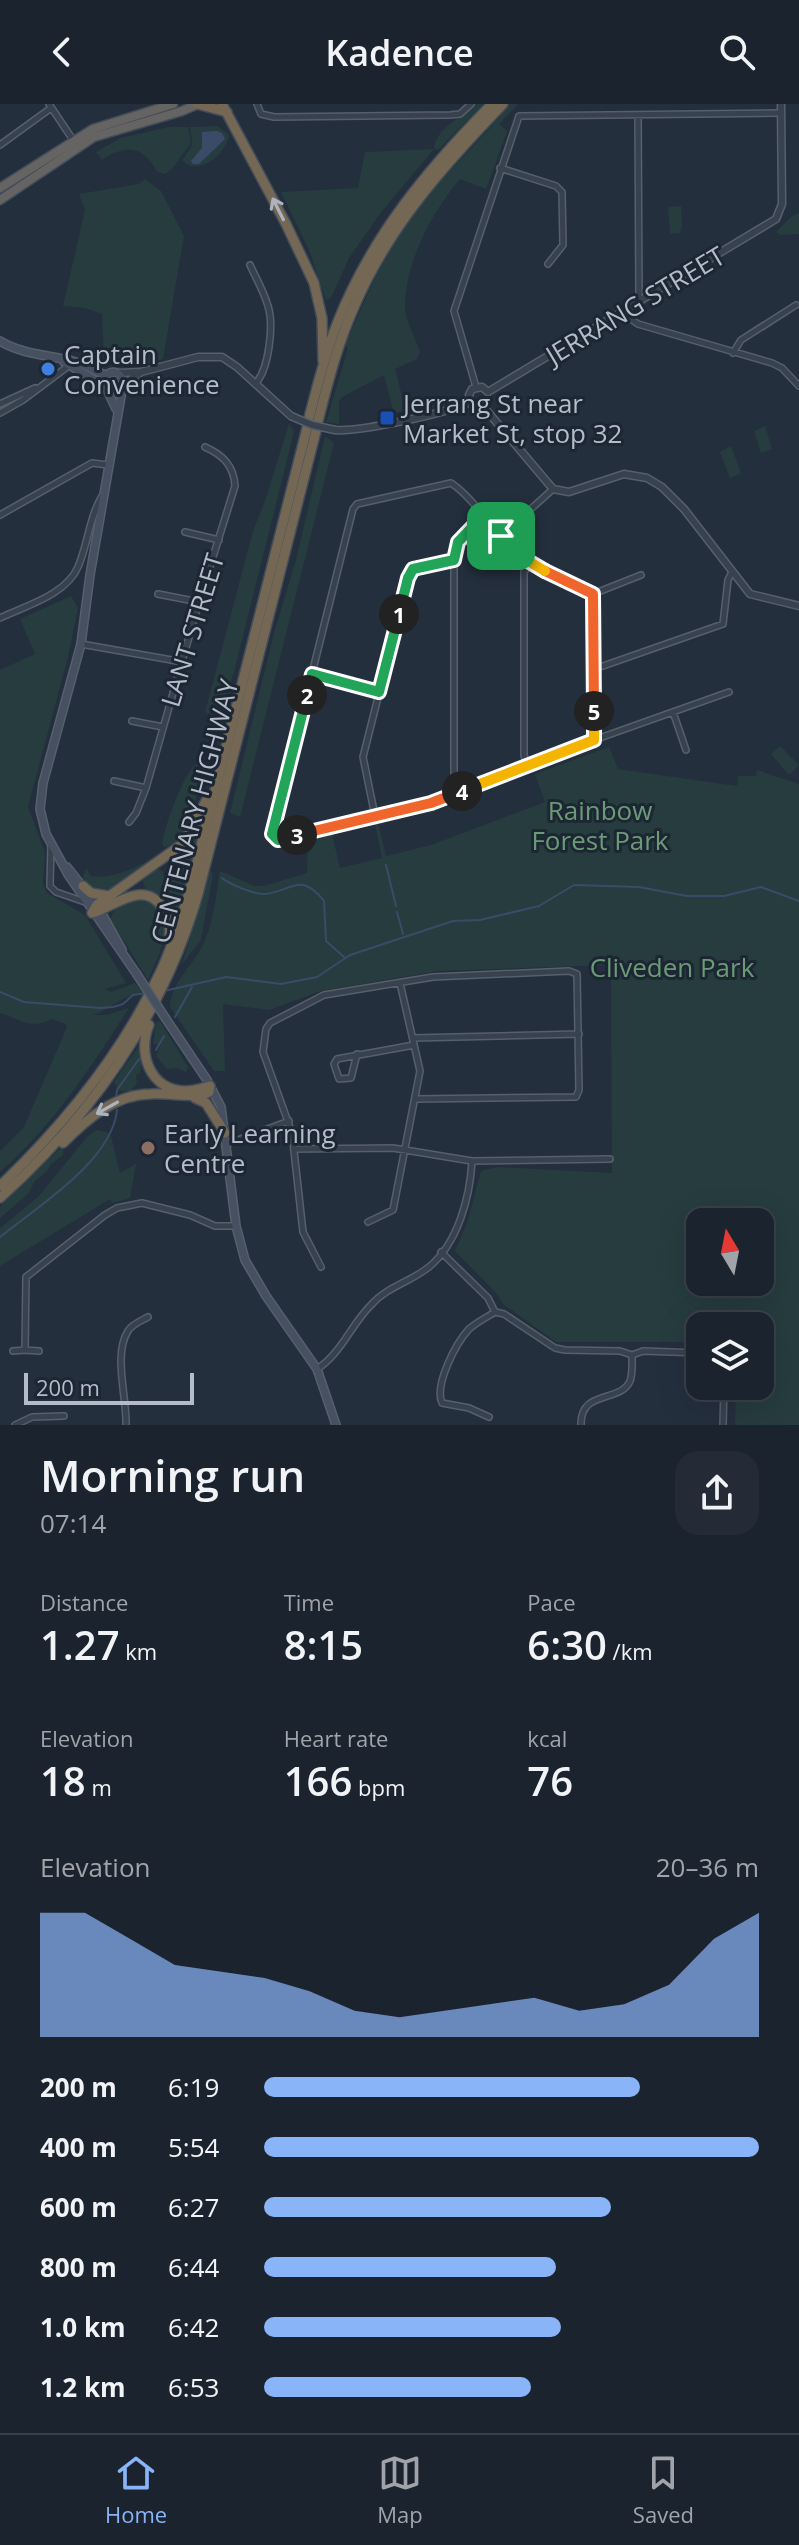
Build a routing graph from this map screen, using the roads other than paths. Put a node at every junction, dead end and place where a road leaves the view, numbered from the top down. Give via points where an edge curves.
1 (173, 104) edge
2 (197, 104) edge
3 (257, 104) edge
4 (471, 104) edge
5 (492, 104) edge
6 (503, 104) edge
7 (781, 104) edge
8 (50, 106) edge
9 (224, 108) edge
10 (781, 113) junction
11 (638, 115) junction
12 (73, 140) junction
13 (0, 145) edge
14 (500, 168) junction
15 (0, 188) edge
16 (0, 200) edge
17 (548, 264) dead end
18 (250, 265) dead end
19 (641, 302) junction
20 (796, 305) dead end
21 (622, 313) junction
22 (0, 341) edge
23 (733, 353) junction
24 (68, 363) junction
25 (328, 364) junction
26 (141, 372) junction
27 (118, 373) junction
28 (106, 375) junction
29 (255, 384) junction
30 (122, 386) junction
31 (799, 386) edge
32 (38, 387) junction
33 (476, 387) junction
34 (105, 388) junction
35 (488, 392) junction
36 (470, 402) junction
37 (0, 404) edge
38 (482, 405) junction
39 (116, 411) junction
40 (0, 413) edge
41 (312, 424) junction
42 (205, 447) dead end
43 (108, 465) junction
44 (553, 489) junction
45 (104, 492) junction
46 (0, 515) edge
47 (483, 516) junction
48 (185, 532) dead end
49 (501, 536) junction
50 (219, 540) junction
51 (454, 560) junction
52 (530, 564) junction
53 (732, 572) junction
54 (641, 575) dead end
55 (158, 594) dead end
56 (593, 594) junction
57 (199, 602) junction
58 (799, 606) edge
59 (0, 618) edge
60 (81, 644) junction
61 (183, 662) junction
62 (593, 667) junction
63 (312, 674) junction
64 (379, 692) junction
65 (729, 692) dead end
66 (673, 712) junction
67 (132, 721) dead end
68 (163, 727) junction
69 (594, 740) junction
70 (686, 750) dead end
71 (225, 751) junction
72 (527, 765) junction
73 (114, 781) dead end
74 (146, 788) junction
75 (458, 793) junction
76 (375, 816) junction
77 (129, 822) dead end
78 (51, 842) junction
79 (63, 864) junction
80 (49, 870) junction
81 (83, 886) junction
82 (110, 896) junction
83 (86, 903) junction
84 (100, 911) junction
85 (170, 949) junction
86 (126, 959) junction
87 (160, 983) junction
88 (400, 983) junction
89 (153, 996) junction
90 (150, 1014) junction
91 (579, 1034) junction
92 (414, 1041) junction
93 (357, 1054) junction
94 (210, 1086) junction
95 (184, 1096) junction
96 (416, 1099) junction
97 (289, 1121) junction
98 (225, 1133) junction
99 (227, 1144) junction
100 (50, 1149) junction
101 (294, 1149) junction
102 (404, 1149) junction
103 (610, 1159) dead end
104 (472, 1161) junction
105 (0, 1186) edge
106 (0, 1198) edge
107 (368, 1222) dead end
108 (236, 1226) junction
109 (441, 1252) junction
110 (321, 1267) dead end
111 (495, 1312) junction
112 (148, 1317) dead end
113 (25, 1350) junction
114 (13, 1351) dead end
115 (39, 1351) dead end
116 (686, 1353) edge
117 (632, 1355) junction
118 (317, 1369) junction
119 (724, 1400) edge
120 (64, 1416) dead end
121 (489, 1417) dead end
122 (15, 1425) edge
123 (126, 1425) edge
124 (336, 1425) edge
125 (581, 1425) edge
126 (723, 1425) edge

1 - 12 highway
2 - 9 highway
2 - 16 highway via 94,137
3 - 4 street via 261,114 274,117 460,114
5 - 25 highway via 421,179 381,235 344,305
6 - 25 highway via 398,225
7 - 10 street
8 - 12 street
8 - 13 street
25 -> 9 highway via 321,351 322,318 314,283
10 - 11 street
10 - 19 street, JERRANG STREET via 780,215
11 - 14 street via 519,116
11 - 19 street
12 - 15 highway
14 - 17 street via 562,192 563,245
14 - 33 street via 454,311
18 - 29 street via 269,308 266,365
19 - 21 street, JERRANG STREET
20 - 23 street via 741,340
21 - 23 street via 638,324
21 - 35 street, JERRANG STREET
22 - 24 main road
23 - 31 street via 777,365
24 - 28 main road
24 - 32 street
24 - 34 main road
25 - 41 highway, CENTENARY HIGHWAY
26 - 27 street
26 - 29 street via 215,356
26 - 30 street
27 - 28 main road
27 - 30 main road
28 - 34 main road
29 - 36 street, bridge via 291,416 335,430
30 - 34 main road via 116,392
30 - 39 main road
32 - 37 street
32 - 40 street
33 - 35 street
33 - 36 street
34 - 39 main road
35 - 38 street
36 - 38 street
38 - 44 street
39 - 43 main road
41 - 71 highway, CENTENARY HIGHWAY
41 - 87 highway, CENTENARY HIGHWAY via 198,894 179,955
42 - 50 street, LANT STREET via 218,453 235,478
43 - 45 main road
43 - 46 street via 92,463
44 - 49 street
44 - 53 street via 569,492 620,475 647,478 684,509
45 - 59 street via 70,581
45 - 60 main road
47 - 49 street
47 - 51 street via 458,542
47 - 63 street via 451,483 357,504
48 - 50 street
49 - 52 street
50 - 57 street, LANT STREET
51 - 64 street via 416,567 409,576
51 - 75 street
52 - 56 street
52 - 72 street via 524,572
53 - 58 street via 750,594
53 - 62 street via 723,624
54 - 56 street
55 - 57 street
56 - 62 street
57 - 61 street, LANT STREET
60 - 61 street
60 - 78 main road via 40,798
61 - 68 street, LANT STREET
62 - 69 street
63 - 64 street
63 - 76 street via 272,834 278,840
64 - 76 street via 363,757
65 - 66 street
66 - 69 street
66 - 70 street
67 - 68 street
68 - 74 street, LANT STREET
69 - 72 street
71 - 82 highway via 184,843
71 - 85 highway, CENTENARY HIGHWAY
72 - 75 street
73 - 74 street
74 - 77 street, LANT STREET
75 - 76 street
78 - 79 main road
78 - 80 street
79 - 80 street
79 - 81 main road
79 - 83 main road
80 - 83 street via 56,892
81 - 82 highway
81 - 84 main road
82 - 84 highway
83 - 84 main road
84 - 85 highway via 136,895 157,901 169,920
84 - 86 main road
84 - 86 main road
85 - 87 highway, CENTENARY HIGHWAY
86 - 94 main road, bridge
87 - 89 highway, CENTENARY HIGHWAY
88 - 91 street via 464,974 569,971 578,979
88 - 92 street
88 - 97 street via 324,995 270,1023 263,1052
89 - 90 highway, CENTENARY HIGHWAY
89 - 105 highway, CENTENARY HIGHWAY via 84,1094
90 - 94 highway via 144,1048 151,1073 176,1089
90 - 100 highway, CENTENARY HIGHWAY via 101,1089
91 - 92 street
91 - 96 street via 576,1097
92 - 93 street
92 - 96 street via 420,1071
93 - 93 street via 337,1059 339,1079 351,1078
94 - 95 highway via 206,1094
94 - 98 main road via 221,1107
95 - 98 highway via 205,1102
95 -> 100 highway via 145,1094 122,1100
96 - 102 street
97 - 99 street
97 - 101 street
98 - 99 main road
99 - 108 main road
100 - 106 highway, CENTENARY HIGHWAY
101 - 102 street
101 - 110 street via 303,1232
102 - 104 street
102 - 107 street via 393,1210
103 - 104 street
104 - 109 street via 457,1228
108 - 113 street via 215,1226 142,1203 112,1210 26,1277
108 - 118 main road via 245,1260
109 - 111 street via 488,1298
109 - 118 street via 429,1267 377,1299 331,1360
111 - 117 street via 555,1348
111 - 121 street via 461,1340 439,1393 442,1403
112 - 123 street via 127,1332 121,1359
113 - 114 street
113 - 115 street
116 - 117 street
117 - 125 street via 628,1386 588,1405
118 - 124 main road
119 - 126 street
120 - 122 street via 32,1417

